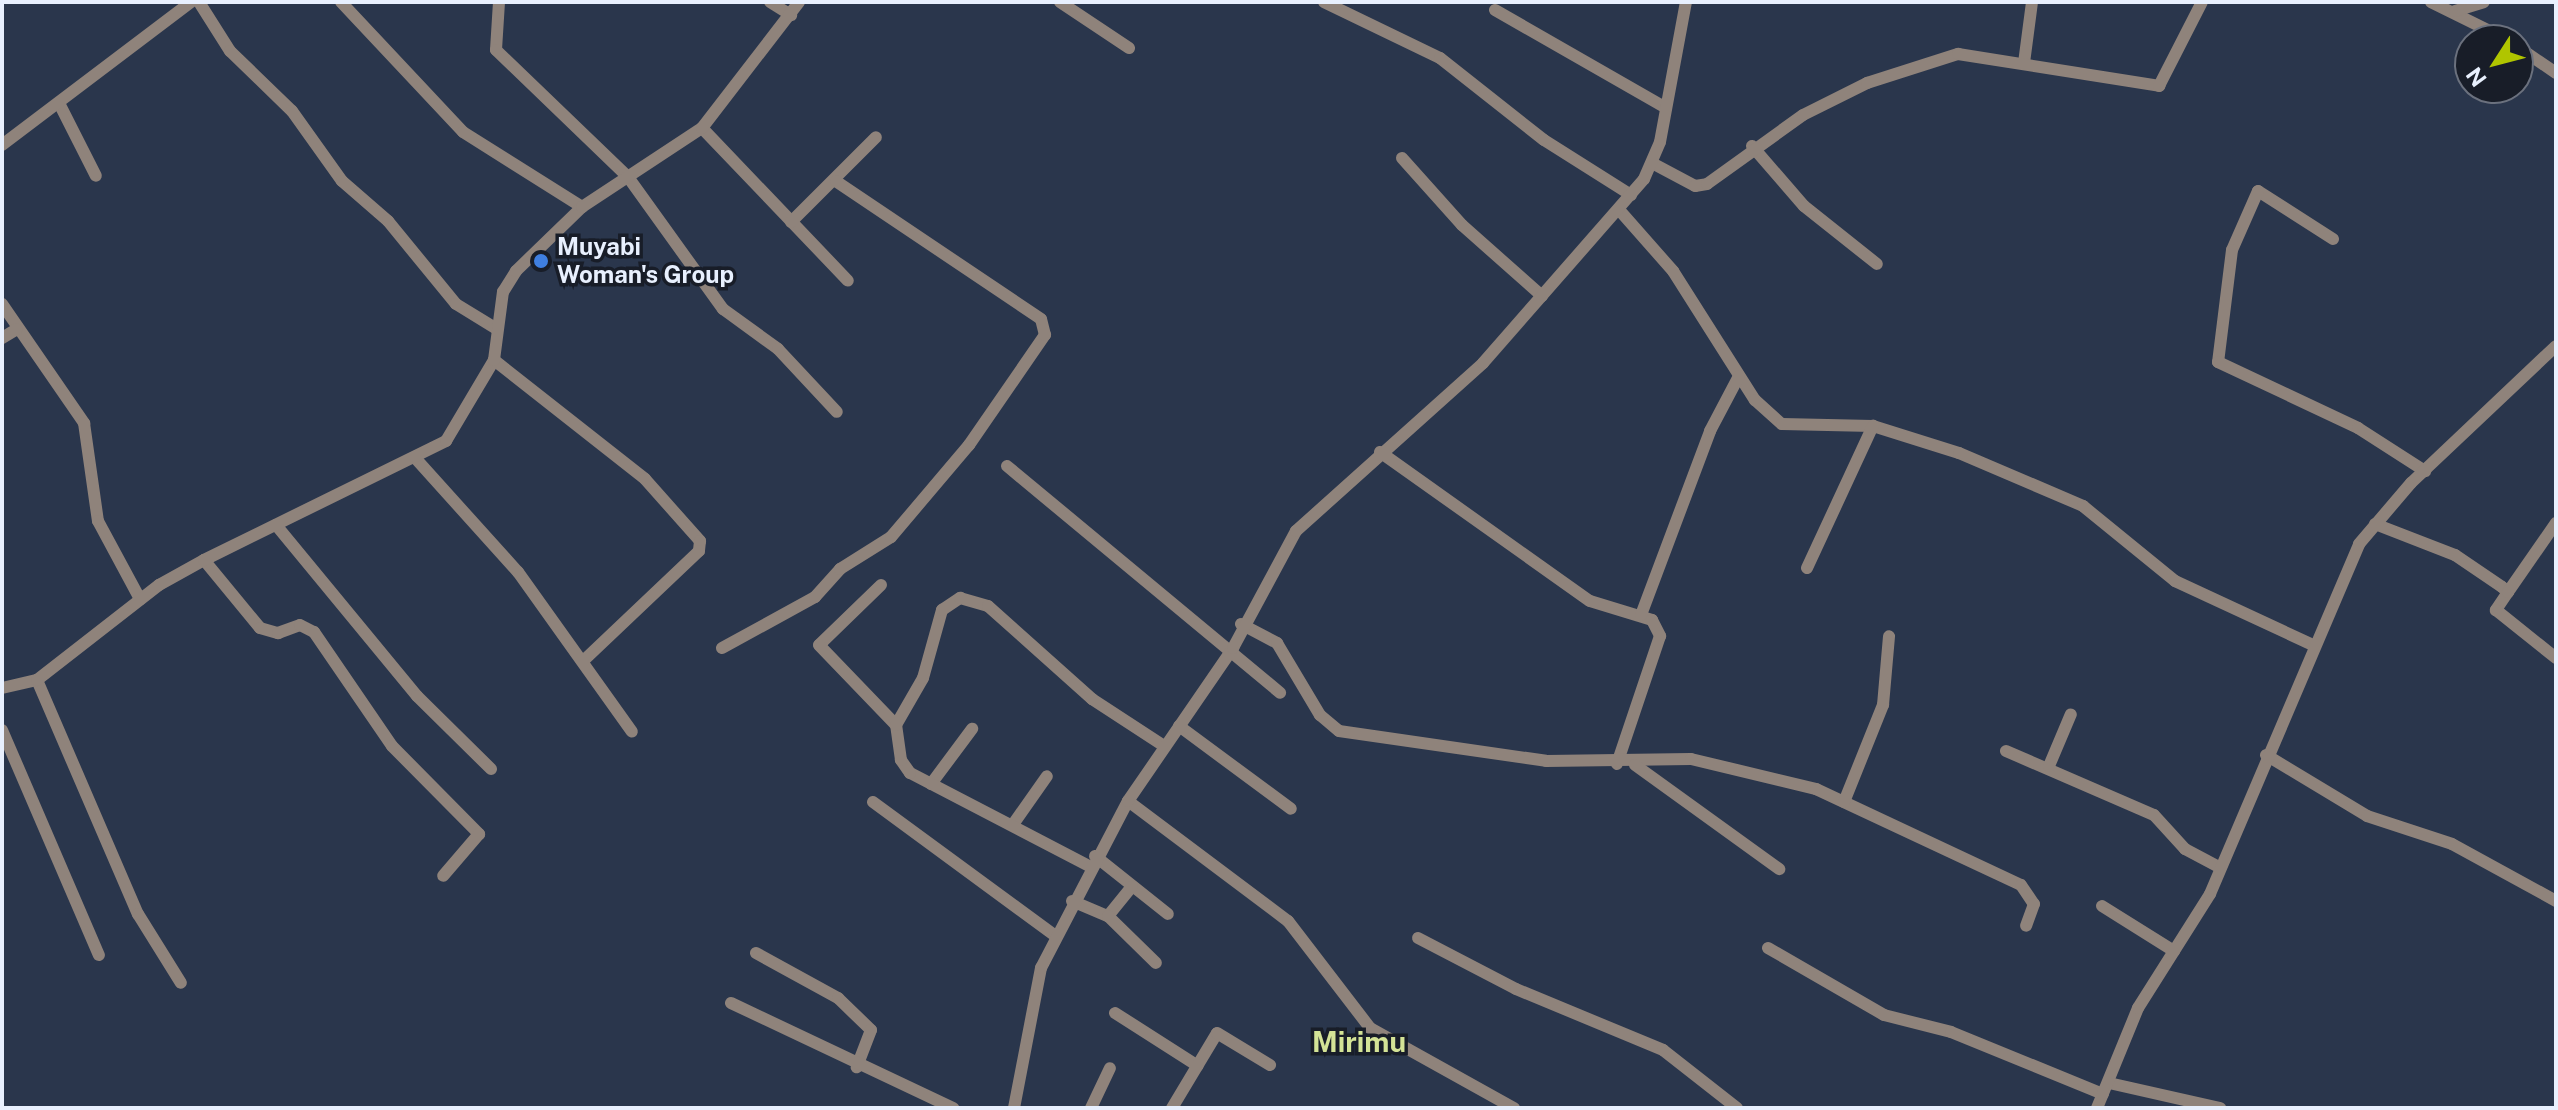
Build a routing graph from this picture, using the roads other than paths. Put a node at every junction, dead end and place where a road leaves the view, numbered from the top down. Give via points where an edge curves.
1 (191, 2) edge
2 (199, 2) edge
3 (341, 2) edge
4 (499, 2) edge
5 (770, 2) edge
6 (799, 2) edge
7 (1060, 2) edge
8 (1324, 2) edge
9 (1686, 2) edge
10 (2032, 2) edge
11 (2202, 2) edge
12 (2431, 2) edge
13 (2484, 2) edge
14 (1495, 10) dead end
15 (2455, 11) junction
16 (791, 15) junction
17 (2479, 24) edge
18 (1129, 48) dead end
19 (2534, 58) edge
20 (2024, 63) junction
21 (2556, 73) edge
22 (61, 107) junction
23 (1666, 108) junction
24 (702, 128) junction
25 (876, 137) dead end
26 (2, 145) edge
27 (1752, 146) junction
28 (1402, 158) dead end
29 (1652, 163) junction
30 (96, 176) dead end
31 (628, 177) junction
32 (836, 181) junction
33 (1631, 195) junction
34 (582, 207) junction
35 (1621, 212) junction
36 (791, 222) junction
37 (2333, 239) dead end
38 (1877, 264) dead end
39 (848, 281) dead end
40 (1542, 296) junction
41 (2, 305) edge
42 (17, 329) junction
43 (497, 329) junction
44 (2, 338) edge
45 (2556, 346) edge
46 (494, 360) junction
47 (1739, 376) junction
48 (837, 412) dead end
49 (1873, 426) junction
50 (1380, 452) junction
51 (417, 460) junction
52 (1007, 466) dead end
53 (2425, 471) junction
54 (2556, 523) edge
55 (2375, 524) junction
56 (276, 525) junction
57 (204, 560) junction
58 (1807, 568) dead end
59 (881, 585) dead end
60 (2508, 592) junction
61 (140, 599) junction
62 (1641, 615) junction
63 (1241, 624) junction
64 (1889, 636) dead end
65 (2313, 645) junction
66 (722, 648) dead end
67 (1233, 648) junction
68 (2556, 658) edge
69 (584, 660) junction
70 (37, 680) junction
71 (2, 688) edge
72 (1280, 693) dead end
73 (2071, 714) dead end
74 (896, 725) junction
75 (1179, 726) junction
76 (972, 729) dead end
77 (2, 730) edge
78 (632, 732) dead end
79 (1164, 746) junction
80 (2006, 751) dead end
81 (2266, 755) junction
82 (1617, 764) junction
83 (1635, 765) junction
84 (2049, 766) junction
85 (491, 769) dead end
86 (1047, 776) dead end
87 (931, 784) junction
88 (1128, 801) junction
89 (873, 802) dead end
90 (1844, 802) junction
91 (1291, 809) dead end
92 (1014, 823) junction
93 (1092, 861) junction
94 (2220, 868) junction
95 (1779, 869) dead end
96 (443, 876) dead end
97 (1132, 886) junction
98 (1072, 901) junction
99 (2556, 901) edge
100 (2102, 906) dead end
101 (1168, 914) dead end
102 (1108, 916) junction
103 (2026, 926) dead end
104 (1054, 935) junction
105 (1418, 938) dead end
106 (1768, 948) dead end
107 (2174, 951) junction
108 (756, 953) dead end
109 (99, 955) dead end
110 (1156, 963) dead end
111 (181, 983) dead end
112 (731, 1003) dead end
113 (1115, 1013) dead end
114 (1270, 1065) dead end
115 (1198, 1066) junction
116 (857, 1067) junction
117 (1110, 1068) dead end
118 (2106, 1088) junction
119 (953, 1108) edge
120 (1014, 1108) edge
121 (1091, 1108) edge
122 (1172, 1108) edge
123 (1514, 1108) edge
124 (1737, 1108) edge
125 (2097, 1108) edge
126 (2220, 1108) edge

1 - 22 street
2 - 43 street via 230,51 292,111 342,181 388,221 456,304
3 - 34 street via 463,132
4 - 31 street via 496,50
5 - 16 street
6 - 16 street
7 - 18 street
8 - 33 street via 1440,58 1544,140
9 - 23 street
10 - 20 street
11 - 20 street via 2159,86
12 - 15 street
13 - 15 street
14 - 23 street
15 - 17 street
16 - 24 street
19 - 21 street
20 - 27 street via 1958,54 1918,64
22 - 26 street
22 - 30 street
23 - 29 street
24 - 31 street
24 - 36 street
25 - 32 street
27 - 29 street via 1695,186
27 - 38 street via 1804,206
28 - 40 street via 1462,225
29 - 33 street
31 - 34 street
31 - 48 street via 707,292 778,349
32 - 36 street
32 - 66 street via 1041,319 1045,335 969,445 891,537 840,569 815,597
33 - 35 street
34 - 43 street via 516,271 503,292
35 - 40 street
35 - 47 street via 1673,271
36 - 39 street
37 - 53 street via 2258,191 2232,250 2218,362 2358,428
40 - 50 street via 1483,363
41 - 42 street
42 - 44 street
42 - 61 street via 84,423 98,521
43 - 46 street
45 - 53 street
46 - 51 street via 461,424
46 - 69 street via 645,479 700,541 699,551
47 - 49 street via 1782,424
47 - 62 street via 1710,431
49 - 58 street
49 - 65 street via 1918,436 2083,506 2175,581
50 - 62 street via 1590,601
50 - 63 street via 1296,531
51 - 56 street
51 - 69 street via 518,572
52 - 67 street
53 - 55 street
54 - 60 street
55 - 60 street via 2455,555
55 - 65 street
56 - 57 street
56 - 85 street via 417,696
57 - 61 street
57 - 96 street via 260,628 278,633 300,625 314,632 392,746 479,834
59 - 74 street via 819,645
60 - 68 street via 2496,610
61 - 70 street
62 - 82 street via 1660,636
63 - 67 street
63 - 82 street via 1277,643 1320,715 1339,731 1410,745
64 - 90 street via 1883,705
65 - 81 street
67 - 72 street
67 - 75 street
69 - 78 street
70 - 71 street
70 - 111 street via 138,914
73 - 84 street
74 - 79 street via 923,678 942,610 974,598 1092,699
74 - 87 street via 901,760
75 - 79 street
75 - 91 street
76 - 87 street
77 - 109 street
79 - 88 street
80 - 84 street
81 - 94 street
81 - 99 street via 2367,816 2471,852
82 - 83 street
83 - 90 street via 1691,759
83 - 95 street
84 - 94 street via 2154,815 2185,849
86 - 92 street
87 - 92 street
88 - 93 street
88 - 123 street via 1288,921 1370,1028
89 - 104 street
90 - 103 street via 2021,885 2034,904
92 - 93 street
93 - 97 street
93 - 98 street
94 - 107 street
97 - 101 street
97 - 102 street
98 - 102 street
98 - 104 street
100 - 107 street
102 - 110 street
104 - 120 street
105 - 124 street via 1663,1050
106 - 118 street via 1884,1015 1951,1032
107 - 118 street via 2138,1008
108 - 116 street via 838,998 871,1030
112 - 116 street
113 - 115 street
114 - 115 street via 1222,1031
115 - 122 street
116 - 119 street
117 - 121 street
118 - 125 street
118 - 126 street

